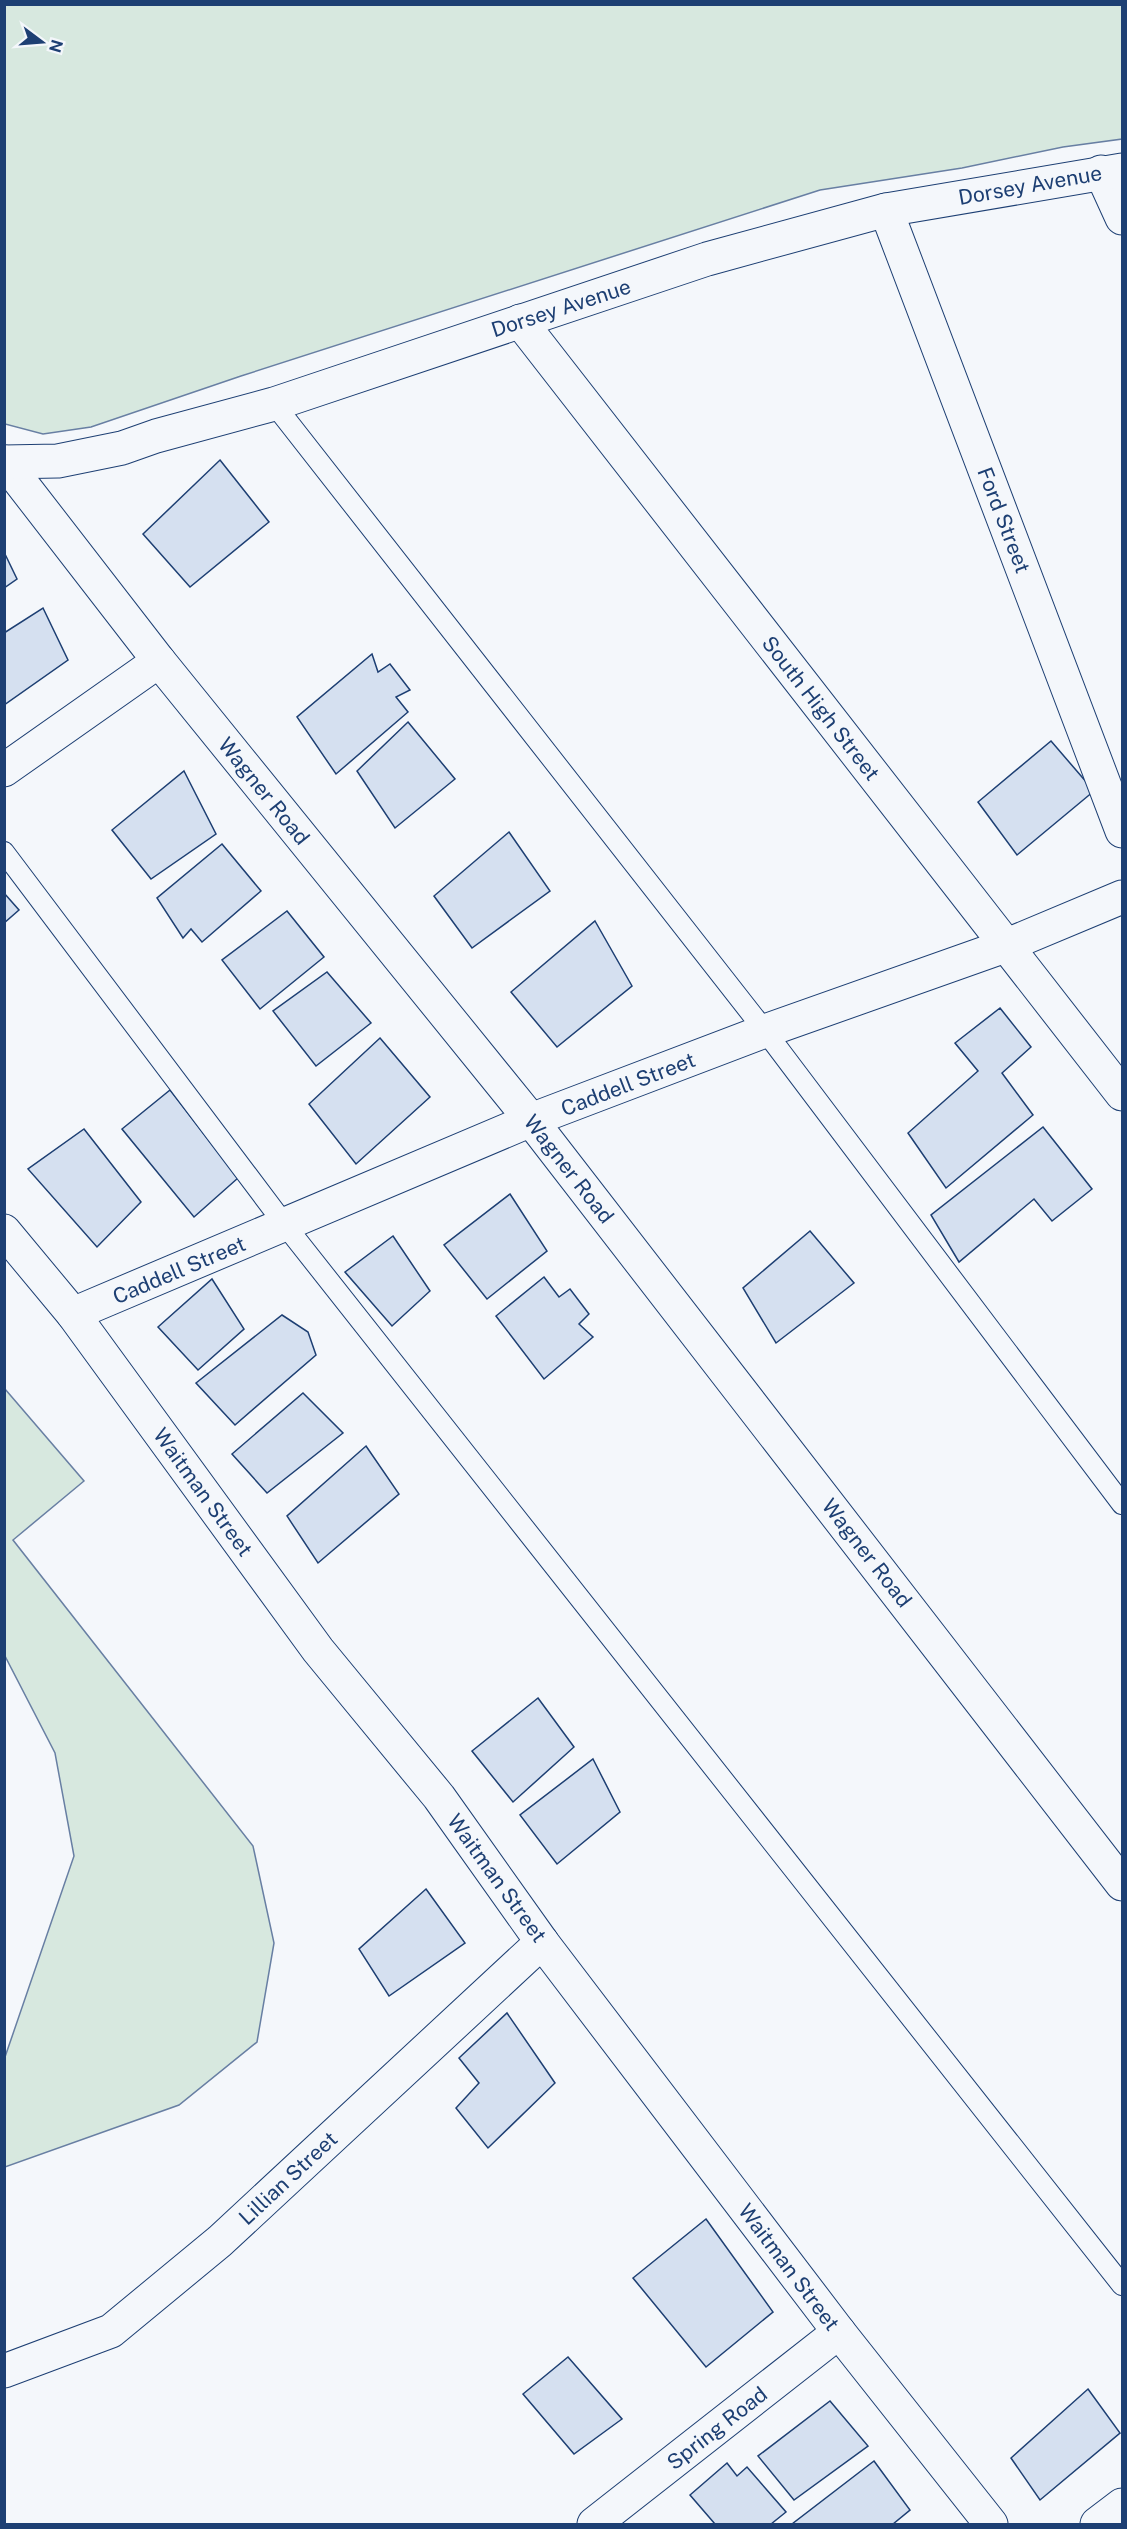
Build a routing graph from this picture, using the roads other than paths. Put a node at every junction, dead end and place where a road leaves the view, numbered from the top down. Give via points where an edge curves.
1 (1112, 171) edge
2 (886, 210) junction
3 (1122, 218) edge
4 (520, 321) junction
5 (274, 404) junction
6 (5, 462) edge
7 (159, 661) junction
8 (4, 770) edge
9 (1122, 831) edge
10 (4, 852) edge
11 (1122, 897) edge
12 (1005, 946) junction
13 (765, 1031) junction
14 (1122, 1094) edge
15 (531, 1120) junction
16 (285, 1225) junction
17 (4, 1231) edge
18 (73, 1314) junction
19 (1122, 1504) edge
20 (1122, 1884) edge
21 (542, 1942) junction
22 (1122, 2286) edge
23 (839, 2332) junction
24 (4, 2371) edge
25 (1122, 2505) edge
26 (594, 2524) edge
27 (992, 2524) edge
28 (1097, 2524) edge

1 - 2 street, Dorsey Avenue
1 - 3 street
2 - 4 street, Dorsey Avenue via 707,259
2 - 9 street, Ford Street
4 - 5 street, Dorsey Avenue
4 - 12 street, South High Street
5 - 6 street, Dorsey Avenue via 122,448 58,461
5 - 13 lane
6 - 7 street, Wagner Road
7 - 8 street
7 - 15 street, Wagner Road
10 - 16 lane
11 - 12 street, Caddell Street
12 - 13 street, Caddell Street
12 - 14 street, South High Street
13 - 15 street, Caddell Street
13 - 19 lane
15 - 16 street, Caddell Street
15 - 20 street, Wagner Road
16 - 18 street, Caddell Street
16 - 22 lane
17 - 18 street, Waitman Street
18 - 21 street, Waitman Street via 318,1650 439,1797
21 - 23 street, Waitman Street
21 - 24 street, Lillian Street via 220,2241 111,2331
23 - 26 street, Spring Road
23 - 27 street, Waitman Street
25 - 28 street

